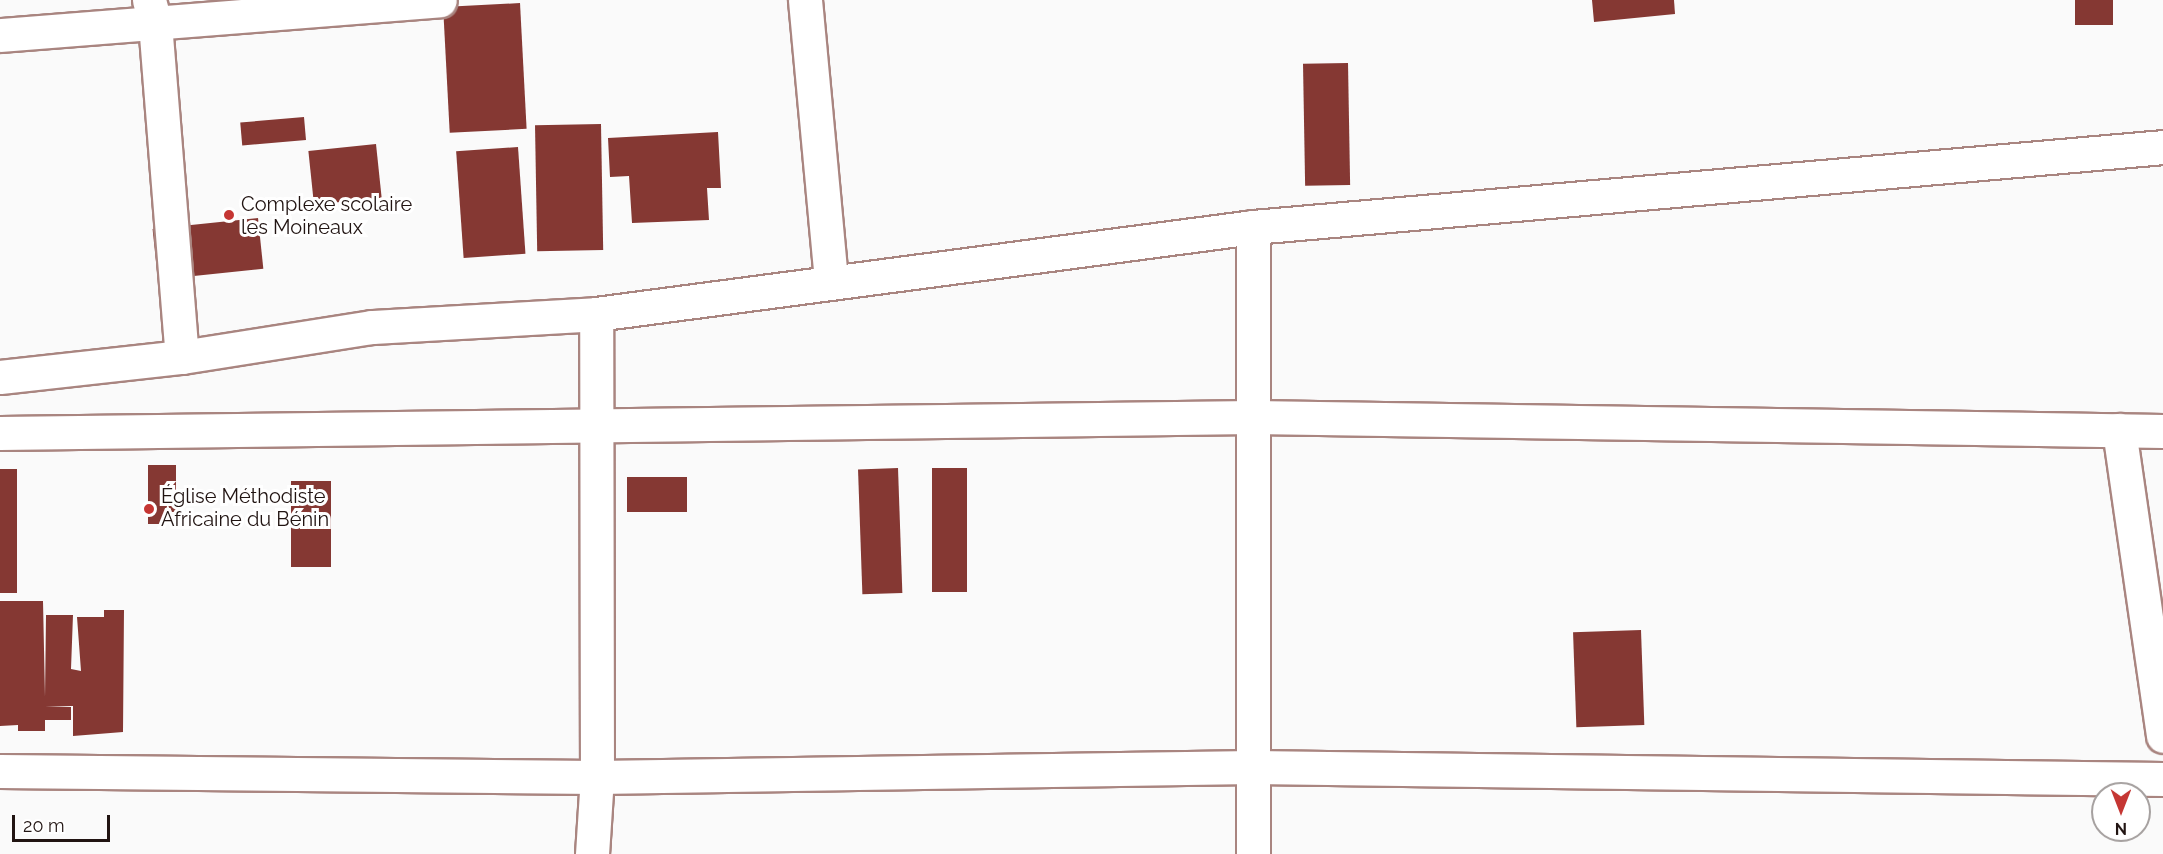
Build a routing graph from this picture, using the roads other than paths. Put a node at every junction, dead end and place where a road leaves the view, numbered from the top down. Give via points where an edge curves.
1 (440, 0) edge
2 (805, 0) edge
3 (152, 12) edge
4 (0, 35) edge
5 (2163, 147) edge
6 (1253, 227) junction
7 (831, 281) junction
8 (596, 314) junction
9 (182, 357) junction
10 (0, 377) edge
11 (1253, 417) junction
12 (596, 427) junction
13 (2118, 430) junction
14 (2163, 431) edge
15 (0, 434) edge
16 (2163, 736) edge
17 (1253, 767) junction
18 (0, 771) edge
19 (597, 777) junction
20 (2163, 779) edge
21 (592, 854) edge
22 (1253, 854) edge

1 - 3 street
2 - 7 street
3 - 4 street
3 - 9 street
5 - 6 street
6 - 7 street
6 - 11 street
7 - 8 street
8 - 9 street via 372,327
8 - 12 street
9 - 10 street
11 - 12 street
11 - 13 street
11 - 17 street
12 - 15 street
12 - 19 street
13 - 14 street
13 - 16 street
17 - 19 street
17 - 20 street
17 - 22 street
18 - 19 street
19 - 21 street

